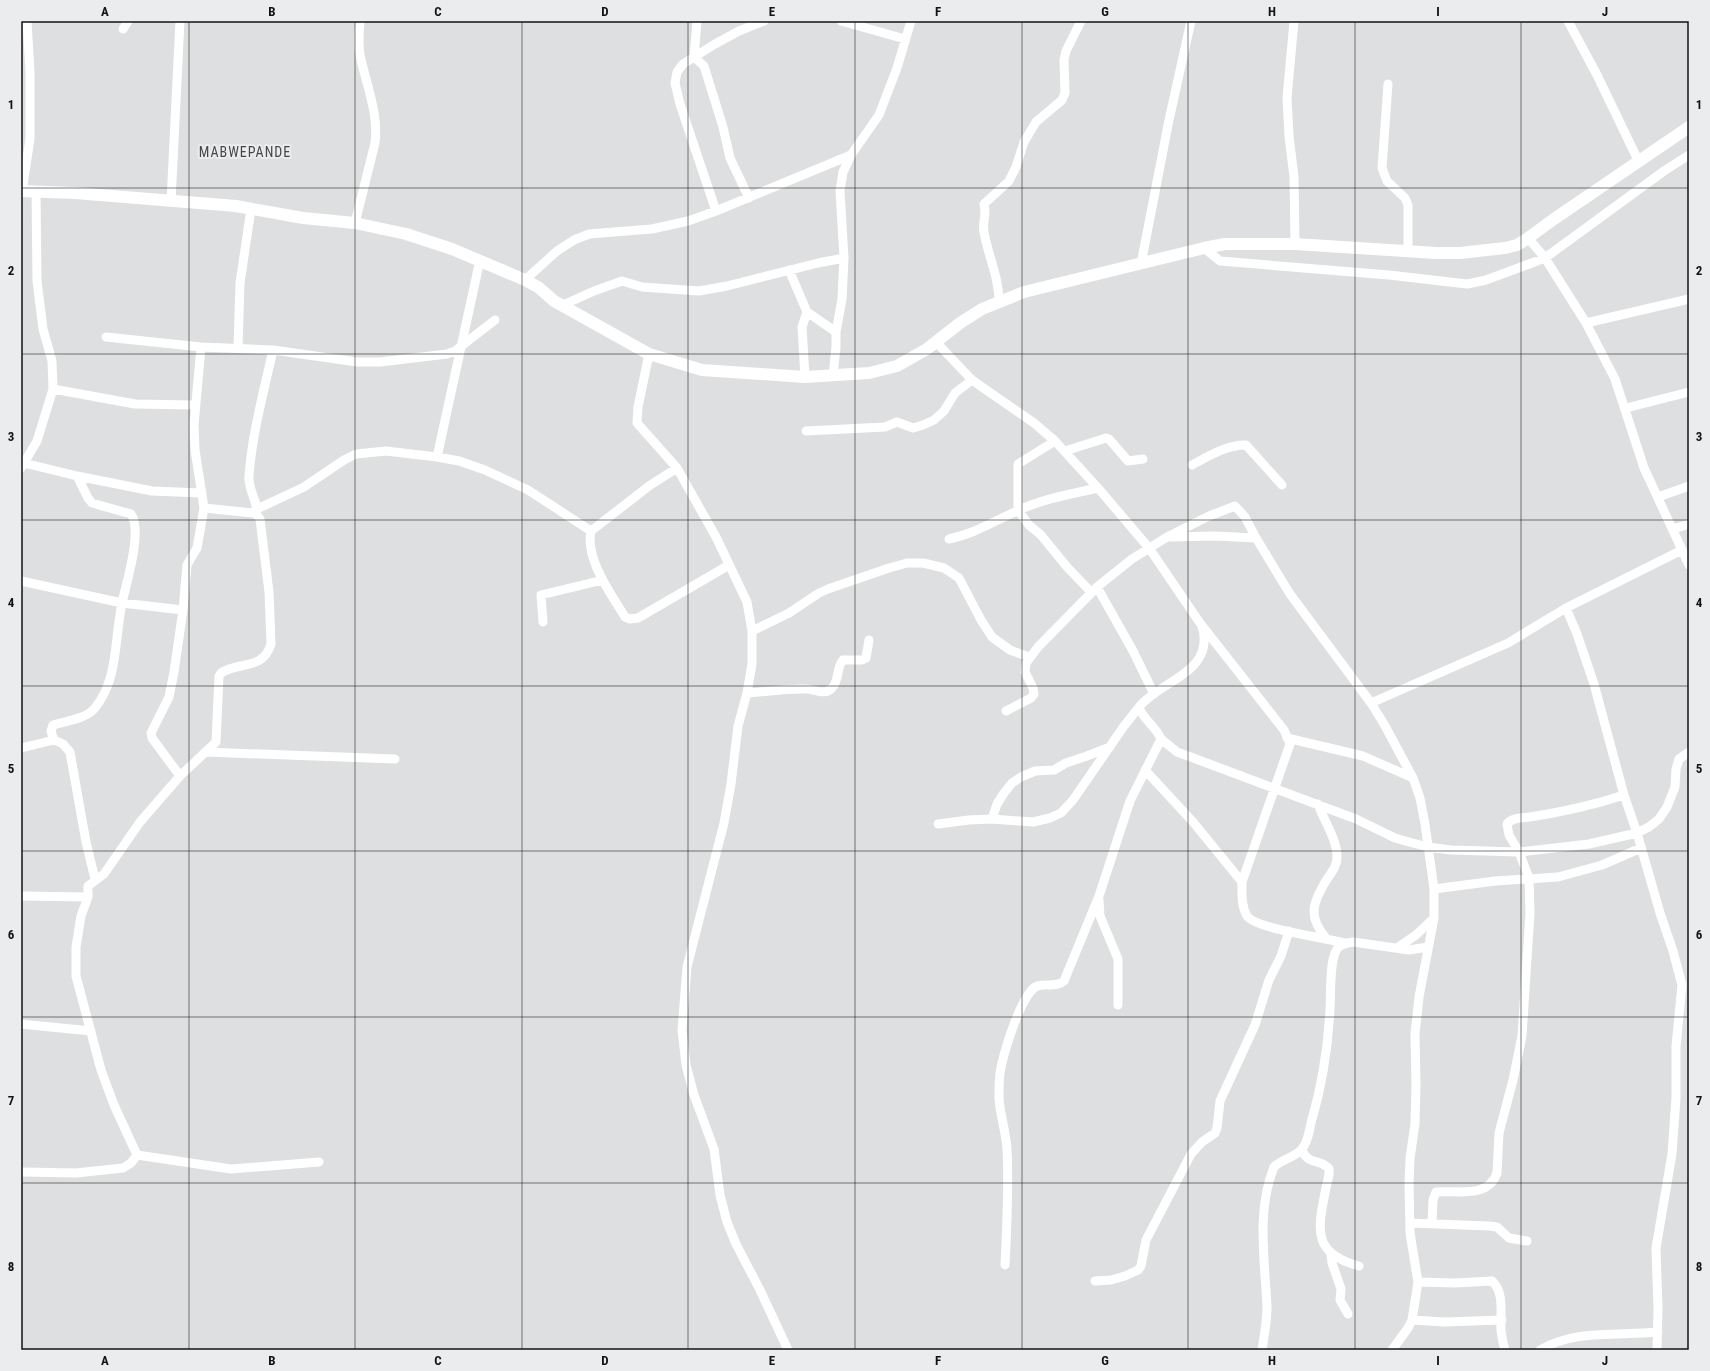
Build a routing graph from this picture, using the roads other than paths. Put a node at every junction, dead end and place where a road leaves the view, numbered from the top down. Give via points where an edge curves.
1 (27, 21) edge
2 (128, 21) edge
3 (180, 21) edge
4 (360, 21) edge
5 (698, 21) edge
6 (764, 21) edge
7 (841, 21) edge
8 (911, 21) edge
9 (1081, 21) edge
10 (1191, 21) edge
11 (1294, 21) edge
12 (1568, 21) edge
13 (123, 29) dead end
14 (905, 39) junction
15 (694, 57) junction
16 (21, 59) edge
17 (30, 72) junction
18 (1388, 84) dead end
19 (1689, 127) edge
20 (1689, 155) edge
21 (851, 156) junction
22 (1638, 160) junction
23 (22, 191) edge
24 (36, 191) junction
25 (749, 198) junction
26 (171, 201) junction
27 (251, 209) junction
28 (716, 211) junction
29 (355, 223) junction
30 (1528, 238) junction
31 (1295, 244) junction
32 (1204, 248) junction
33 (1408, 251) junction
34 (844, 258) junction
35 (1545, 258) junction
36 (480, 260) junction
37 (1141, 264) junction
38 (789, 270) junction
39 (525, 280) junction
40 (1689, 299) edge
41 (999, 302) junction
42 (564, 305) junction
43 (807, 312) junction
44 (495, 320) dead end
45 (1586, 322) junction
46 (836, 332) junction
47 (106, 337) dead end
48 (936, 342) junction
49 (201, 346) junction
50 (462, 346) junction
51 (238, 348) junction
52 (273, 350) junction
53 (649, 354) junction
54 (833, 376) junction
55 (805, 377) junction
56 (972, 380) junction
57 (53, 390) junction
58 (1689, 392) edge
59 (195, 405) junction
60 (1626, 408) junction
61 (806, 431) dead end
62 (1055, 441) junction
63 (1065, 451) junction
64 (437, 457) junction
65 (1143, 459) dead end
66 (1192, 465) dead end
67 (23, 466) edge
68 (677, 468) junction
69 (77, 476) junction
70 (1282, 485) dead end
71 (1689, 486) edge
72 (1098, 488) junction
73 (202, 493) junction
74 (1658, 497) junction
75 (204, 508) junction
76 (1018, 510) junction
77 (257, 511) junction
78 (1689, 524) edge
79 (1673, 529) junction
80 (591, 531) junction
81 (1167, 538) junction
82 (1256, 538) junction
83 (949, 539) dead end
84 (1149, 548) junction
85 (1682, 550) junction
86 (729, 565) junction
87 (1689, 565) edge
88 (603, 580) junction
89 (21, 581) edge
90 (1094, 590) junction
91 (122, 603) junction
92 (1566, 608) junction
93 (183, 610) junction
94 (543, 622) dead end
95 (1200, 623) junction
96 (752, 631) junction
97 (869, 640) dead end
98 (1029, 658) junction
99 (747, 693) junction
100 (1154, 694) junction
101 (1371, 703) junction
102 (1139, 707) junction
103 (1006, 711) dead end
104 (1288, 738) junction
105 (1161, 739) junction
106 (54, 740) junction
107 (1110, 746) junction
108 (21, 748) edge
109 (205, 752) junction
110 (1689, 752) edge
111 (395, 759) dead end
112 (1146, 770) junction
113 (180, 776) junction
114 (1413, 778) junction
115 (1275, 789) junction
116 (1624, 795) junction
117 (1318, 804) junction
118 (992, 819) junction
119 (938, 824) dead end
120 (1637, 833) junction
121 (1428, 847) junction
122 (1641, 848) junction
123 (1519, 852) junction
124 (1529, 878) junction
125 (95, 879) junction
126 (1242, 882) junction
127 (1434, 889) junction
128 (21, 896) edge
129 (1099, 896) junction
130 (88, 897) junction
131 (1434, 918) junction
132 (1289, 931) junction
133 (1326, 938) junction
134 (1345, 943) junction
135 (1428, 947) junction
136 (1397, 948) junction
137 (1686, 992) edge
138 (1118, 1005) dead end
139 (21, 1024) edge
140 (90, 1031) junction
141 (1302, 1150) junction
142 (137, 1155) junction
143 (319, 1162) dead end
144 (21, 1172) edge
145 (1410, 1223) junction
146 (1432, 1224) junction
147 (1527, 1241) dead end
148 (1331, 1255) junction
149 (1004, 1265) dead end
150 (1359, 1266) dead end
151 (1095, 1281) dead end
152 (1418, 1282) junction
153 (1348, 1314) dead end
154 (1412, 1320) junction
155 (1502, 1320) junction
156 (1658, 1332) junction
157 (788, 1350) edge
158 (1262, 1350) edge
159 (1392, 1350) edge
160 (1505, 1350) edge
161 (1540, 1350) edge
162 (1657, 1350) edge

1 - 17 street
2 - 13 street
3 - 26 street
4 - 29 street via 360,54 377,130
5 - 15 street
6 - 15 street via 739,31
7 - 14 street
8 - 14 street
9 - 41 street via 1066,51 1065,93 1062,100 1036,122 1024,142 1009,180 984,204 984,232 999,289
10 - 37 street
11 - 31 street via 1287,98 1288,136 1294,177
12 - 22 street
14 - 21 street via 880,115
15 - 25 street via 704,66 730,158
15 - 28 street via 683,64 677,72 675,83
16 - 17 street
17 - 23 street via 30,138
18 - 33 street via 1382,168 1388,181 1405,198 1408,205
19 - 22 street
20 - 35 street
21 - 25 street
21 - 34 street via 843,172 840,191
22 - 30 street
23 - 24 street
24 - 26 street
24 - 57 street via 37,281 43,329 52,361
25 - 28 street
26 - 27 street
27 - 29 street
27 - 51 street via 240,283
28 - 39 street via 688,221 652,229 589,234 557,251
29 - 36 street via 406,234
30 - 33 street via 1517,245 1505,248 1460,253
30 - 35 street
31 - 32 street via 1225,244
31 - 33 street
32 - 35 street via 1220,261 1389,274 1467,284 1486,280
32 - 37 street
34 - 38 street
34 - 46 street via 842,299
35 - 45 street
36 - 39 street
36 - 50 street
37 - 41 street via 1024,292
38 - 42 street via 699,292 642,287 622,281
38 - 43 street
39 - 42 street via 554,301
40 - 45 street
41 - 48 street via 982,309
42 - 53 street
43 - 46 street
43 - 55 street via 802,327
44 - 50 street
45 - 60 street via 1615,379
46 - 54 street
47 - 49 street
48 - 54 street via 914,358 897,366 869,373
48 - 56 street
49 - 51 street
49 - 59 street
50 - 52 street via 438,356 357,362
50 - 64 street
51 - 52 street
52 - 77 street via 249,475 250,489
53 - 55 street via 702,370
53 - 68 street via 637,423
54 - 55 street
56 - 61 street via 955,393 934,420 923,425 913,428 897,422 885,427
56 - 62 street via 1033,422
57 - 59 street via 135,404
57 - 67 street via 37,441
58 - 60 street
59 - 73 street via 195,450
60 - 74 street via 1639,453
62 - 63 street
62 - 76 street via 1018,464
63 - 65 street via 1106,438 1128,461
63 - 72 street
64 - 77 street via 386,451 356,454 304,487
64 - 80 street via 485,470 528,490
66 - 70 street via 1219,452 1246,445
67 - 69 street
68 - 80 street via 649,486
68 - 86 street
69 - 73 street via 161,493
69 - 91 street via 92,503 123,511 131,514 133,518 134,545
71 - 74 street
72 - 76 street
72 - 84 street
73 - 75 street
74 - 79 street
75 - 77 street
75 - 93 street via 197,548 187,564
76 - 83 street via 985,528
76 - 90 street via 1067,567
77 - 109 street via 262,524 269,592 270,647 260,660 221,673 219,676 216,742
78 - 79 street
79 - 85 street
80 - 88 street via 594,561
81 - 82 street
81 - 82 street via 1209,516 1235,506 1245,517
81 - 84 street
82 - 101 street via 1290,594
84 - 90 street via 1116,570
84 - 95 street
85 - 87 street
85 - 92 street
86 - 88 street via 638,618 626,616
86 - 96 street via 747,602
88 - 94 street via 541,595
89 - 91 street
90 - 98 street
90 - 100 street via 1133,651
91 - 93 street
91 - 106 street via 111,675 106,690 90,713 53,725 51,731
92 - 101 street via 1508,643
92 - 116 street via 1594,684
93 - 113 street via 169,697 151,736
95 - 100 street via 1205,640 1203,652 1194,665 1179,678
95 - 104 street via 1277,720
96 - 98 street via 789,613 823,591 889,568 923,563 944,568 959,578 992,637 1010,650
96 - 99 street via 752,664
97 - 99 street via 866,658 843,660 840,663 838,679 824,692 806,689
98 - 103 street via 1025,672 1034,694
99 - 157 street via 738,726 724,823 687,967 682,1030 686,1065 714,1149 720,1195 727,1222
100 - 102 street
101 - 114 street
102 - 105 street
102 - 107 street
104 - 114 street via 1363,756
104 - 115 street via 1288,753
105 - 112 street
105 - 115 street via 1177,752
106 - 108 street
106 - 125 street via 63,744 70,752
107 - 118 street via 1054,770 1035,771 1016,780 997,804
107 - 118 street via 1073,800 1061,813 1033,822
109 - 111 street
109 - 113 street
110 - 120 street via 1679,759 1675,787 1667,807 1659,819
112 - 126 street
112 - 129 street via 1130,801
113 - 125 street via 140,822 104,874
114 - 121 street via 1420,798
115 - 117 street
115 - 126 street
116 - 120 street
116 - 123 street via 1598,803 1509,821 1509,835
117 - 121 street via 1395,838
117 - 133 street via 1337,854 1334,868 1318,895 1313,915
118 - 119 street
120 - 122 street
120 - 123 street via 1589,844
121 - 123 street
121 - 127 street
122 - 124 street via 1581,871 1558,877
122 - 137 street
123 - 124 street
124 - 127 street
124 - 146 street via 1530,913 1522,1036 1499,1133 1497,1173 1490,1185 1482,1189 1469,1192 1436,1192
125 - 130 street via 88,886
126 - 132 street via 1242,897 1247,916 1252,920
127 - 131 street
128 - 130 street
129 - 138 street via 1100,916 1118,959
129 - 149 street via 1064,981 1054,985 1041,984 1030,991 1017,1019 1000,1072 1000,1100 1008,1176
130 - 140 street via 80,916 75,962
131 - 135 street
131 - 136 street
132 - 133 street
132 - 151 street via 1281,956 1269,980 1255,1025 1220,1101 1217,1128 1191,1154 1146,1240 1141,1266 1125,1276
133 - 134 street
134 - 136 street
134 - 141 street via 1337,948 1334,959 1321,1084
135 - 136 street via 1409,950
135 - 145 street via 1415,1034 1415,1124 1409,1171
137 - 156 street via 1676,1046 1672,1154 1656,1248
139 - 140 street
140 - 142 street via 114,1105
141 - 148 street via 1309,1160 1327,1165 1329,1169 1320,1236
141 - 158 street via 1278,1162 1274,1167 1265,1205 1263,1228 1267,1308
142 - 143 street via 231,1169
142 - 144 street via 123,1168 76,1173
145 - 146 street
145 - 152 street
146 - 147 street via 1497,1227 1509,1238
148 - 150 street
148 - 153 street via 1341,1289 1340,1300
152 - 154 street
152 - 155 street via 1492,1281 1499,1290
154 - 155 street
154 - 159 street
155 - 160 street
156 - 161 street via 1581,1336 1565,1339
156 - 162 street

